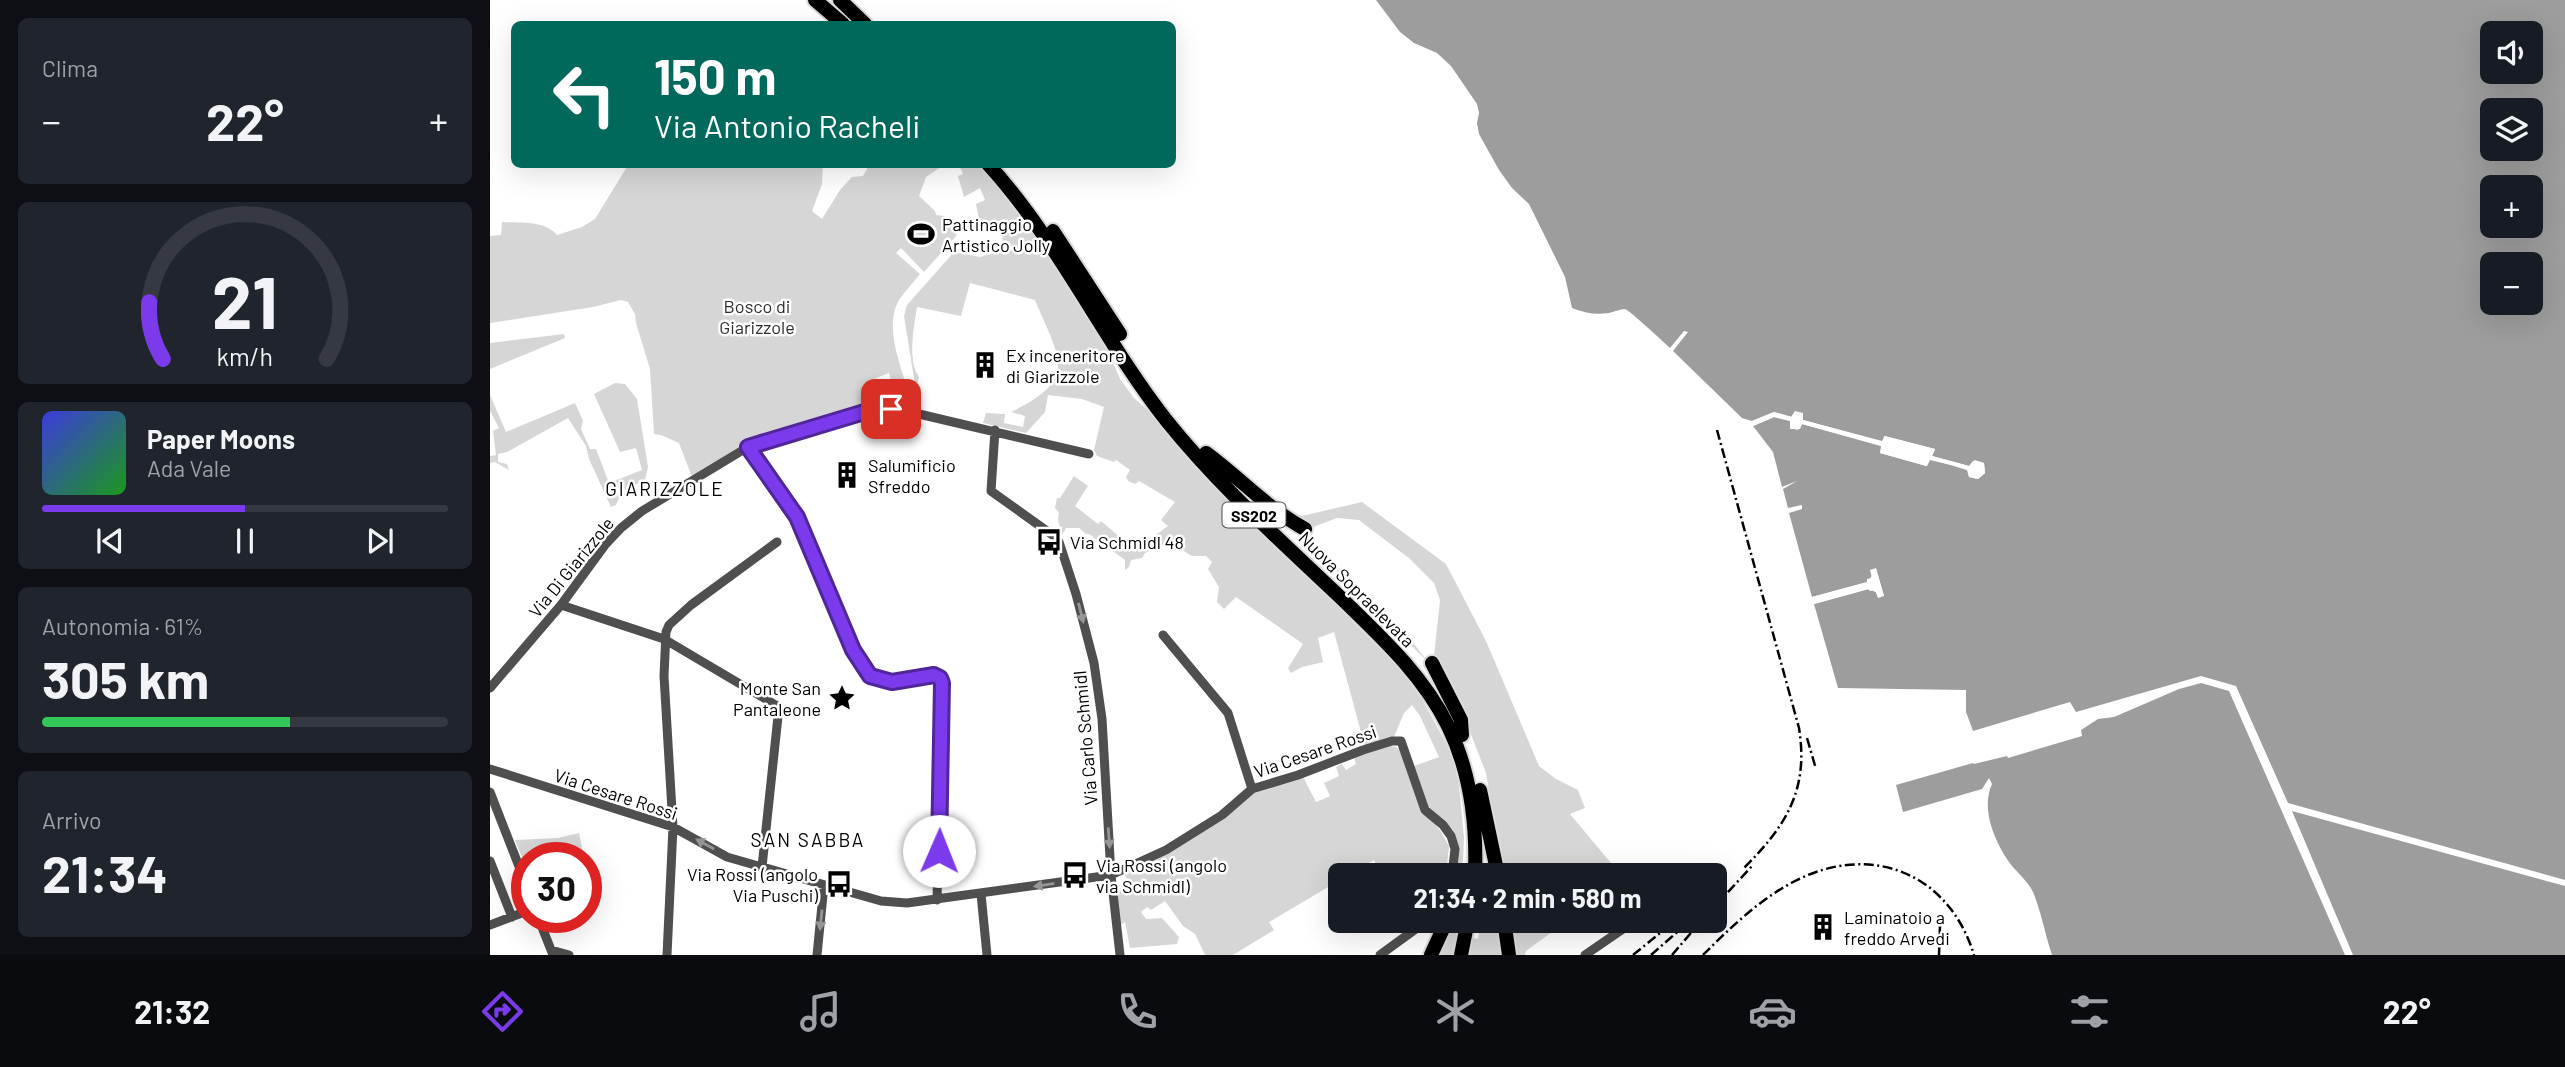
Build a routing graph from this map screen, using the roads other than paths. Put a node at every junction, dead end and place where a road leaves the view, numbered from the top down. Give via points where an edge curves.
1 (815, 0) edge
2 (826, 0) edge
3 (841, 0) edge
4 (840, 21) edge
5 (849, 21) edge
6 (862, 21) edge
7 (991, 168) edge
8 (1004, 168) edge
9 (995, 430) junction
10 (748, 447) junction
11 (1089, 453) dead end
12 (1206, 453) junction
13 (1305, 529) dead end
14 (777, 542) dead end
15 (561, 605) junction
16 (1163, 635) dead end
17 (664, 639) junction
18 (1432, 663) dead end
19 (490, 688) edge
20 (1462, 735) junction
21 (1462, 762) junction
22 (490, 769) edge
23 (1252, 789) junction
24 (1480, 790) junction
25 (490, 792) edge
26 (673, 827) junction
27 (511, 846) edge
28 (490, 861) edge
29 (1453, 863) edge
30 (1468, 863) edge
31 (1475, 863) edge
32 (1485, 863) edge
33 (1495, 863) edge
34 (762, 867) junction
35 (1111, 875) junction
36 (824, 886) junction
37 (981, 894) junction
38 (937, 900) junction
39 (511, 914) edge
40 (511, 917) edge
41 (490, 925) edge
42 (544, 933) edge
43 (1410, 933) edge
44 (1441, 933) edge
45 (1469, 933) edge
46 (1471, 933) edge
47 (1506, 933) edge
48 (1617, 933) edge
49 (1469, 937) junction
50 (552, 952) edge
51 (569, 955) edge
52 (667, 955) edge
53 (817, 955) edge
54 (987, 955) edge
55 (1120, 955) edge
56 (1380, 955) edge
57 (1431, 955) edge
58 (1461, 955) edge
59 (1471, 955) edge
60 (1509, 955) edge
61 (1585, 955) edge

1 - 4 highway
2 - 5 highway
3 - 6 highway
7 - 21 highway, Nuova Sopraelevata / SS202 via 1028,212 1164,416 1225,487 1403,660 1440,711
8 - 12 highway, Nuova Sopraelevata / SS202 via 1055,233 1152,384
9 - 10 street, Via Di Giarizzole via 891,409 871,410
9 - 11 street, Via Di Giarizzole
9 -> 35 street, Via Carlo Schmidl via 991,491 1054,536 1076,594 1094,663
10 - 15 street, Via Di Giarizzole via 621,528
10 - 38 street via 797,517 853,650 870,676 892,682 940,678
12 - 13 highway via 1273,510
12 - 20 highway, Nuova Sopraelevata / SS202 via 1410,654 1436,687
14 - 17 street via 678,615
15 - 17 street
15 - 19 street, Via Di Giarizzole
16 - 23 street via 1228,713
17 - 26 street
17 - 34 street via 779,707
18 - 20 highway via 1461,720
20 - 24 highway, Nuova Sopraelevata / SS202
21 - 30 highway
21 - 31 highway, Nuova Sopraelevata / SS202 via 1471,792
22 - 26 street, Via Cesare Rossi
23 - 29 street, Via Cesare Rossi via 1401,741 1425,810 1451,836
23 - 35 street, Via Cesare Rossi via 1176,844
24 - 32 highway, Nuova Sopraelevata / SS202
24 - 33 highway
25 - 27 street
34 -> 26 street, Via Cesare Rossi via 727,856
26 - 52 street
28 - 39 street
34 - 36 street, Via Cesare Rossi
35 -> 37 street, Via Cesare Rossi
35 - 55 street, Via Carlo Schmidl
36 - 38 street, Via Cesare Rossi via 895,903
36 -> 53 street
37 - 38 street, Via Cesare Rossi
37 - 54 street
40 - 41 street
42 - 50 street
43 - 56 street
44 - 57 highway
45 - 49 highway
46 - 49 highway
47 - 60 highway
48 - 61 street
49 - 58 highway
49 - 59 highway
50 - 51 street

